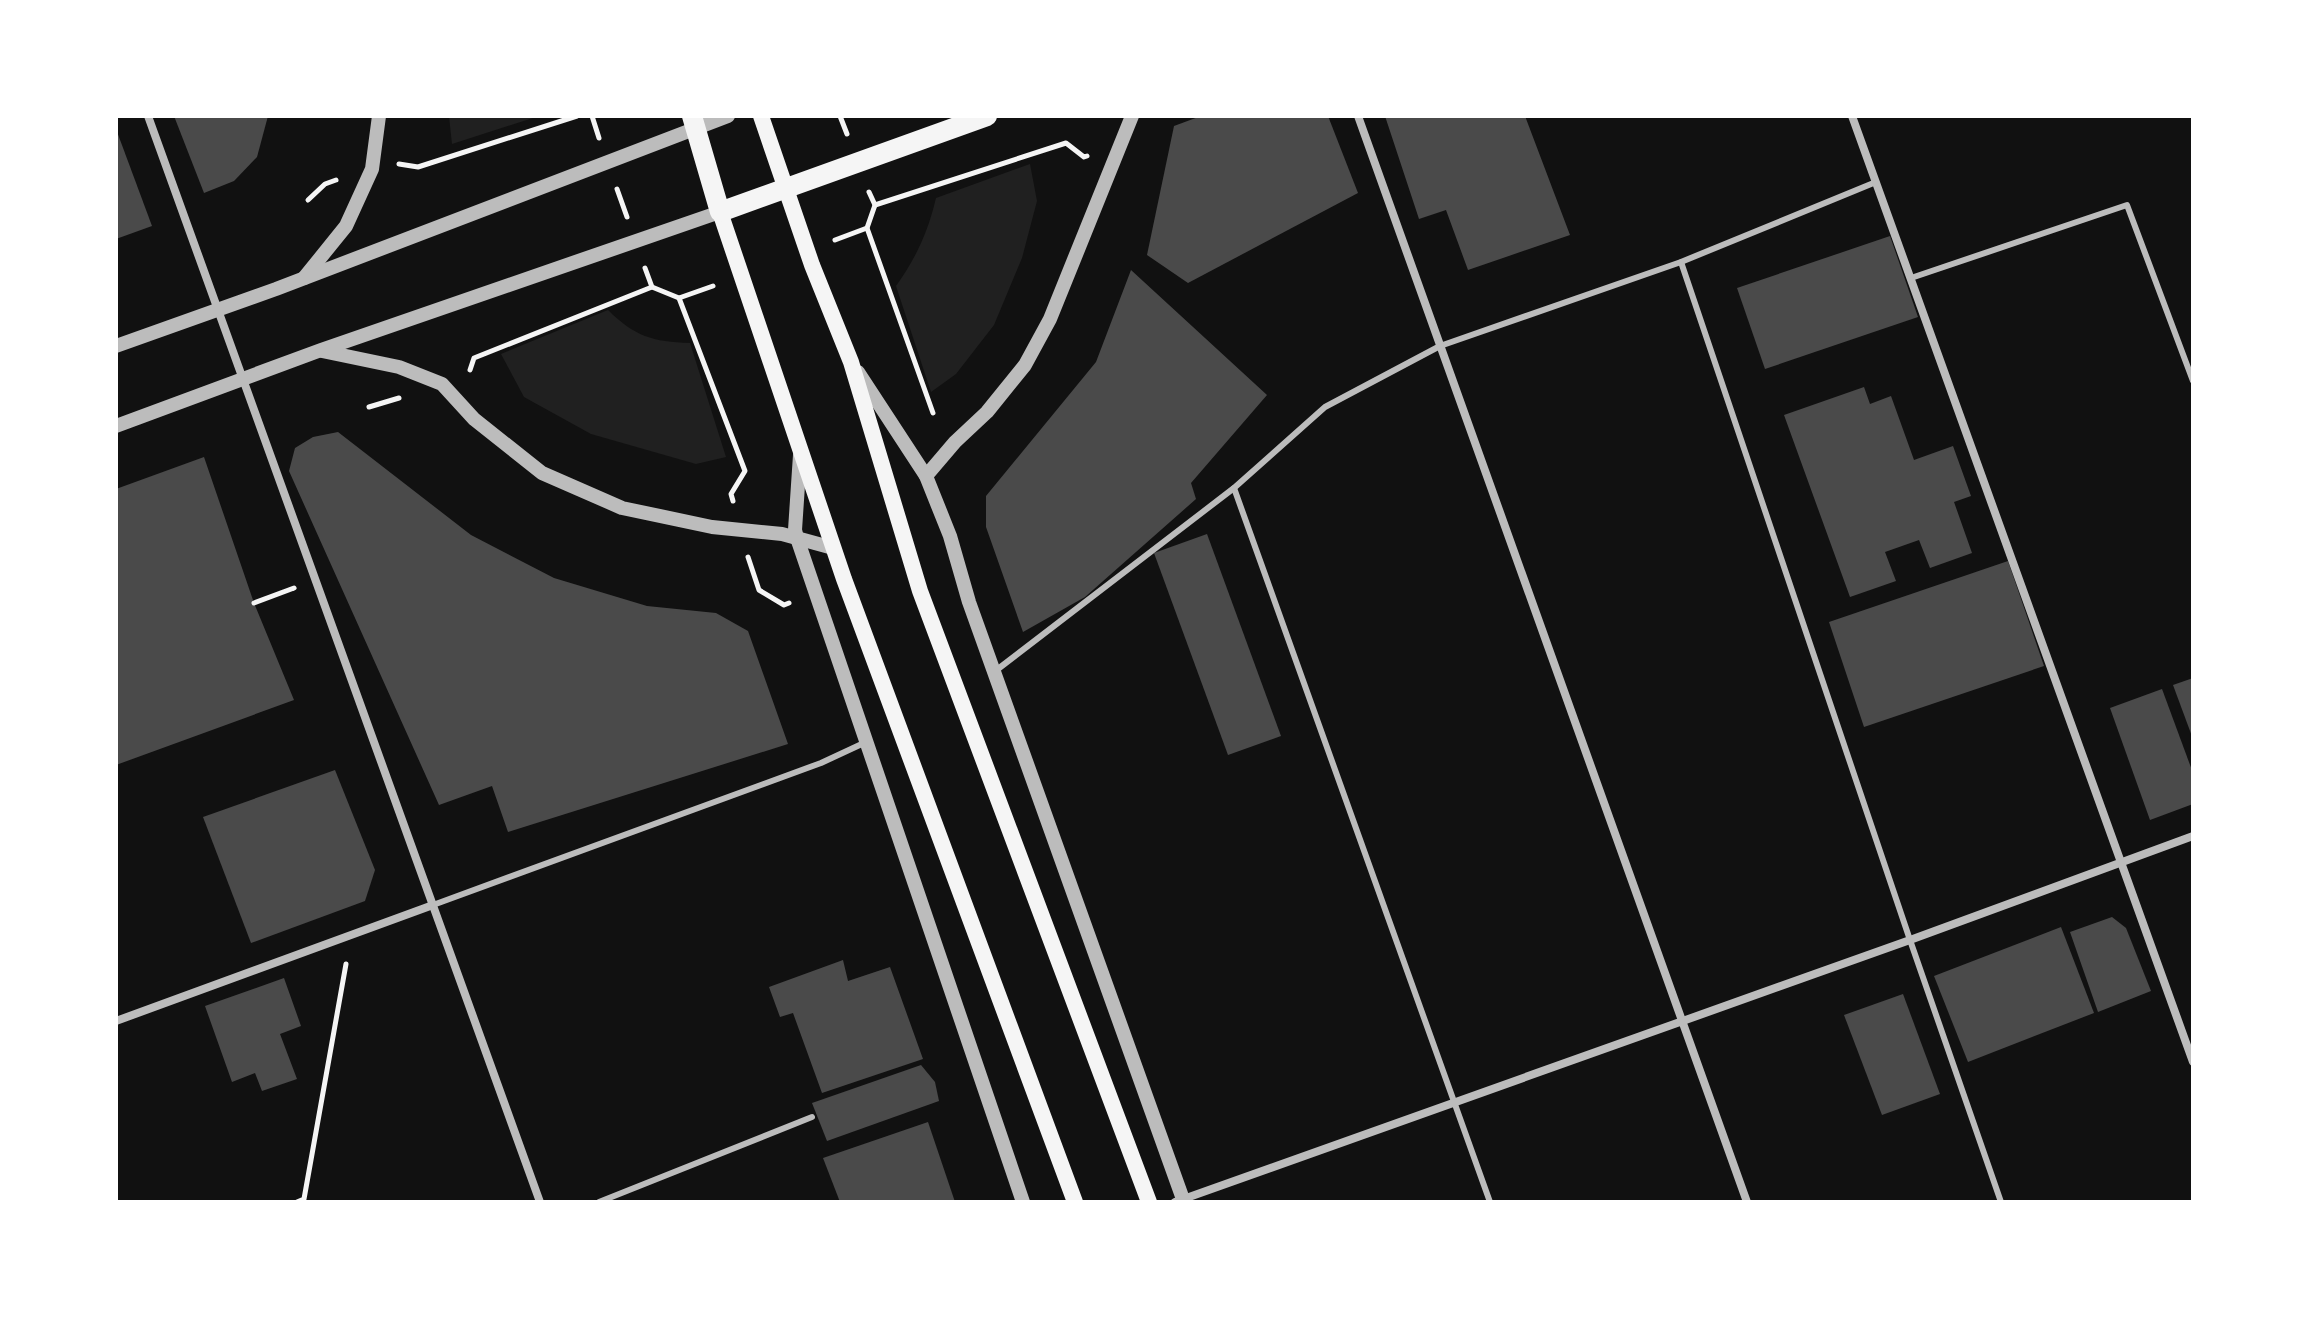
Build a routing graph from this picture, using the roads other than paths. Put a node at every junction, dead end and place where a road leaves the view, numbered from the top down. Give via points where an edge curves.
1 (148, 116) edge
2 (379, 116) edge
3 (728, 116) edge
4 (761, 116) edge
5 (987, 116) edge
6 (1132, 116) edge
7 (1358, 116) edge
8 (1852, 116) edge
9 (694, 122) edge
10 (1876, 182) junction
11 (785, 190) junction
12 (720, 212) junction
13 (1681, 262) junction
14 (304, 278) junction
15 (1911, 278) junction
16 (218, 310) junction
17 (116, 346) edge
18 (1440, 346) junction
19 (321, 350) junction
20 (851, 362) junction
21 (244, 379) junction
22 (2193, 381) edge
23 (116, 426) edge
24 (801, 450) junction
25 (926, 476) junction
26 (1234, 488) junction
27 (797, 538) junction
28 (833, 548) junction
29 (994, 672) junction
30 (867, 742) junction
31 (2193, 836) edge
32 (2121, 862) junction
33 (433, 905) junction
34 (1910, 940) junction
35 (1681, 1020) junction
36 (116, 1021) edge
37 (2193, 1062) edge
38 (1452, 1103) junction
39 (812, 1117) dead end
40 (1181, 1201) edge
41 (540, 1202) edge
42 (599, 1202) edge
43 (1023, 1202) edge
44 (1075, 1202) edge
45 (1149, 1202) edge
46 (1490, 1202) edge
47 (1747, 1202) edge
48 (2001, 1202) edge

1 - 16 street
2 - 14 street via 372,169 359,198 346,226
3 - 9 street
4 - 11 main road
5 - 11 main road
6 - 25 street via 1050,319 1025,365
7 - 18 street
8 - 10 street
9 - 12 main road
9 - 14 street via 608,164
10 - 13 lane
10 - 15 street
11 - 12 main road
11 - 20 main road
12 - 19 street
12 - 24 main road
13 - 18 lane
13 - 34 lane
14 - 16 street
15 - 22 lane via 2127,205
15 - 32 street
16 - 17 street
16 - 21 street
18 - 26 lane via 1325,407
18 - 35 street
19 - 21 street
19 - 27 street via 399,367 442,384 474,419 542,473 622,508
20 - 25 street
20 - 45 main road via 920,591
21 - 23 street
21 - 33 street
24 - 27 street
24 - 28 main road
25 - 29 street
26 - 29 lane
26 - 38 lane
27 - 28 street
27 - 30 street
28 - 44 main road
29 - 40 street
30 - 33 lane
30 - 43 street
31 - 32 street
32 - 34 street
32 - 37 street
33 - 36 street
33 - 41 street
34 - 35 street
34 - 48 lane
35 - 38 street
35 - 47 street
38 - 40 street
38 - 46 lane
39 - 42 lane

